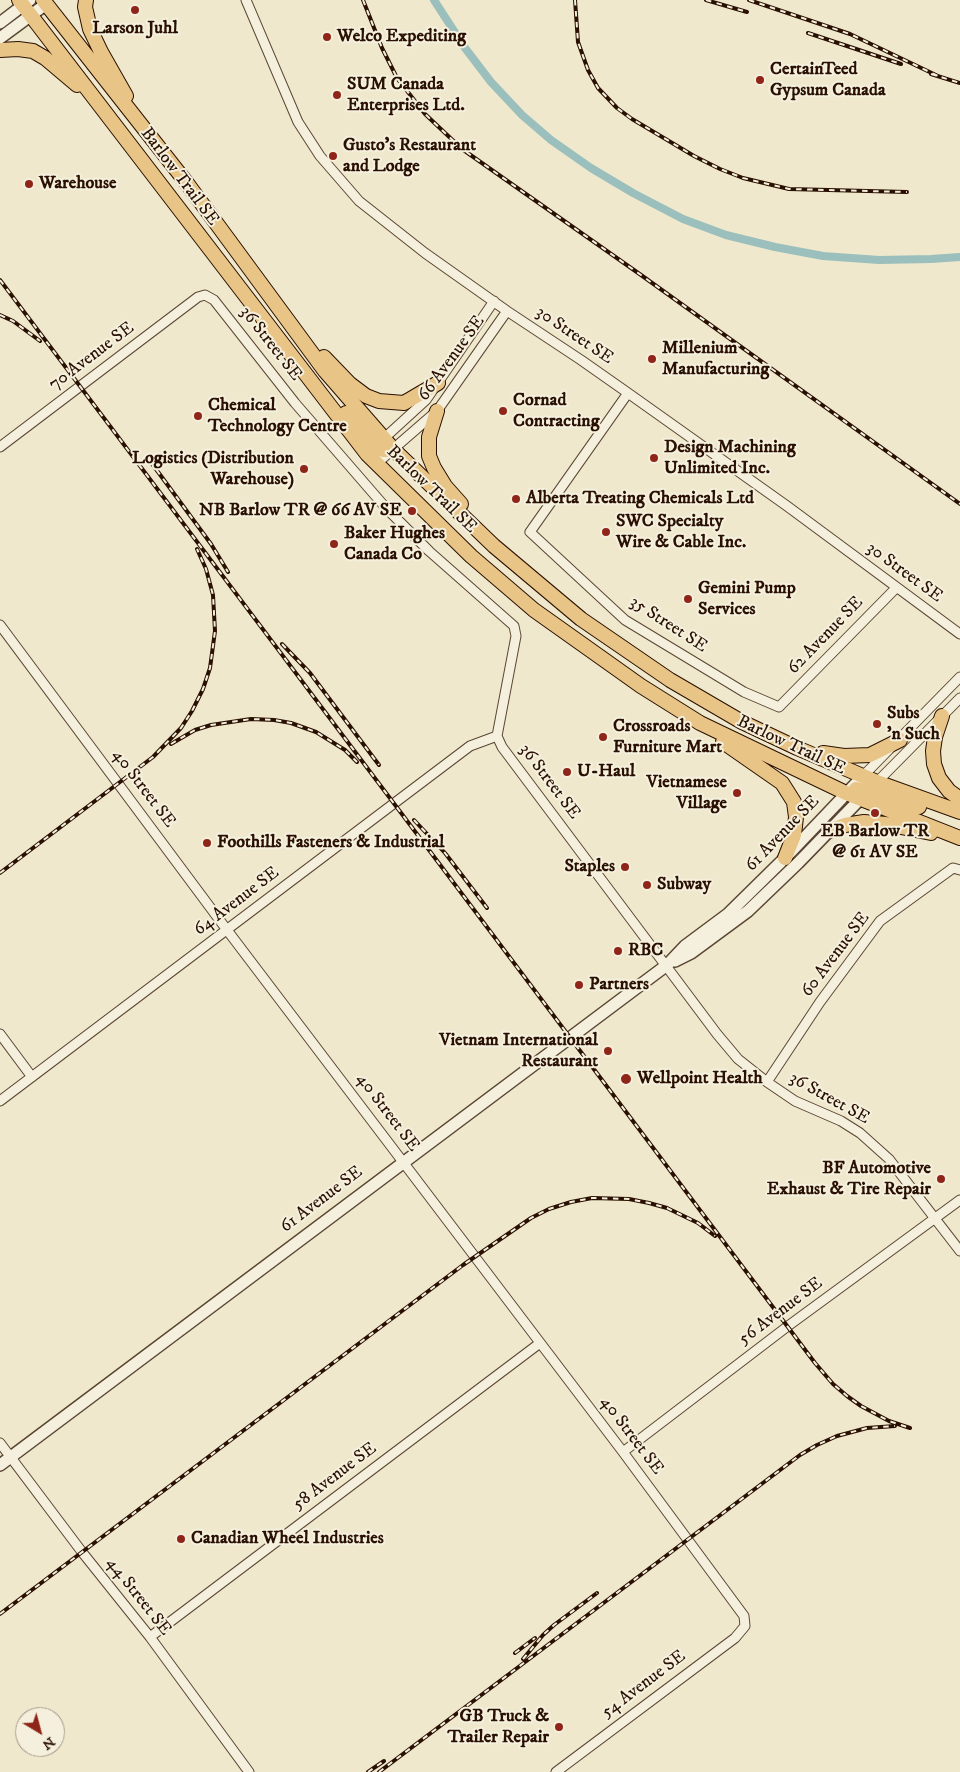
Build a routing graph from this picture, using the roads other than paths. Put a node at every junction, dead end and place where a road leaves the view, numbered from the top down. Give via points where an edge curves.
1 (86, 0) edge
2 (246, 0) edge
3 (35, 4) edge
4 (0, 23) edge
5 (0, 38) edge
6 (0, 50) edge
7 (98, 102) junction
8 (148, 134) junction
9 (205, 295) joint
10 (494, 301) junction
11 (508, 311) junction
12 (300, 336) junction
13 (438, 383) junction
14 (628, 393) junction
15 (437, 411) junction
16 (375, 446) junction
17 (0, 447) edge
18 (394, 450) junction
19 (376, 464) junction
20 (494, 546) junction
21 (896, 588) junction
22 (0, 625) edge
23 (960, 634) edge
24 (960, 677) edge
25 (960, 698) edge
26 (779, 707) joint
27 (942, 716) junction
28 (700, 723) junction
29 (497, 736) junction
30 (727, 736) junction
31 (900, 740) junction
32 (796, 748) junction
33 (865, 786) junction
34 (846, 793) junction
35 (960, 799) edge
36 (960, 812) edge
37 (960, 819) edge
38 (829, 831) junction
39 (960, 839) edge
40 (785, 858) junction
41 (956, 869) edge
42 (227, 930) junction
43 (667, 965) junction
44 (0, 1034) edge
45 (32, 1077) junction
46 (767, 1082) junction
47 (0, 1101) edge
48 (404, 1161) junction
49 (960, 1200) edge
50 (935, 1219) junction
51 (960, 1251) edge
52 (540, 1343) junction
53 (0, 1443) edge
54 (623, 1452) junction
55 (10, 1457) junction
56 (0, 1465) edge
57 (746, 1621) joint
58 (150, 1637) junction
59 (249, 1772) edge
60 (556, 1772) edge

1 - 8 main road via 90,29
2 - 10 street, 30 Street SE via 298,122 320,156 359,201
3 - 4 street
3 - 5 street
3 - 7 main road, Barlow Trail SE
3 - 8 main road, Barlow Trail SE
6 - 7 main road via 18,48 33,51
7 - 16 main road, Barlow Trail SE via 304,372
8 - 12 main road, Barlow Trail SE
9 - 17 street, 70 Avenue SE via 178,311
9 - 29 street, 36 Street SE via 214,300 295,403 386,508 514,626 516,636
10 - 11 street, 30 Street SE
10 - 13 street, 66 Avenue SE
11 - 14 street, 30 Street SE
11 - 15 street, 66 Avenue SE
12 - 13 main road via 350,384 379,402 404,403
12 - 16 main road, Barlow Trail SE
13 - 16 street, 66 Avenue SE via 426,400
14 - 21 street, 30 Street SE
14 - 26 street, 35 Street SE via 530,532 625,620 744,692
15 - 18 street, 66 Avenue SE
15 - 20 main road via 428,437 429,456 434,468
16 - 18 main road, Barlow Trail SE
16 - 19 main road, Barlow Trail SE
18 - 19 street, 66 Avenue SE
18 - 20 main road, Barlow Trail SE
19 - 28 main road, Barlow Trail SE via 471,556 534,610 641,686
20 - 32 main road, Barlow Trail SE via 581,619 670,680 742,722
21 - 23 street, 30 Street SE
21 - 26 street, 62 Avenue SE
22 - 42 street, 40 Street SE
24 - 31 street, 61 Avenue SE
25 - 27 street, 61 Avenue SE
27 - 33 street, 61 Avenue SE
27 - 35 main road via 935,736 934,764 939,778
28 - 30 main road, Barlow Trail SE
28 - 40 main road via 710,734 782,784 794,802 794,835
29 - 42 street, 64 Avenue SE via 470,746
29 - 43 street, 36 Street SE via 502,747
30 - 33 main road via 746,737
30 - 34 main road, Barlow Trail SE
31 - 32 main road via 870,755 844,756
31 - 33 street, 61 Avenue SE
32 - 33 main road, Barlow Trail SE
33 - 34 main road, Barlow Trail SE
33 - 36 main road, Barlow Trail SE
33 - 37 main road
33 - 38 street, 61 Avenue SE
33 - 39 main road, Barlow Trail SE
34 - 40 street, 61 Avenue SE
38 - 39 main road via 864,822
38 - 43 street, 61 Avenue SE via 748,911 691,953
40 - 43 street, 61 Avenue SE via 728,914
41 - 46 street, 60 Avenue SE via 880,921 820,1002
42 - 45 street, 64 Avenue SE
42 - 48 street, 40 Street SE
43 - 46 street, 36 Street SE via 738,1059
43 - 48 street, 61 Avenue SE
44 - 45 street
45 - 47 street, 64 Avenue SE
46 - 50 street, 36 Street SE via 795,1101 860,1133 889,1159
48 - 52 street, 40 Street SE
48 - 55 street, 61 Avenue SE
49 - 50 street, 56 Avenue SE
50 - 51 street, 36 Street SE
50 - 54 street, 56 Avenue SE
52 - 54 street, 40 Street SE
52 - 58 street, 58 Avenue SE
53 - 55 street, 44 Street SE
54 - 57 street, 40 Street SE
55 - 56 street, 61 Avenue SE
55 - 58 street, 44 Street SE
57 - 60 street, 54 Avenue SE via 735,1638
58 - 59 street, 44 Street SE

